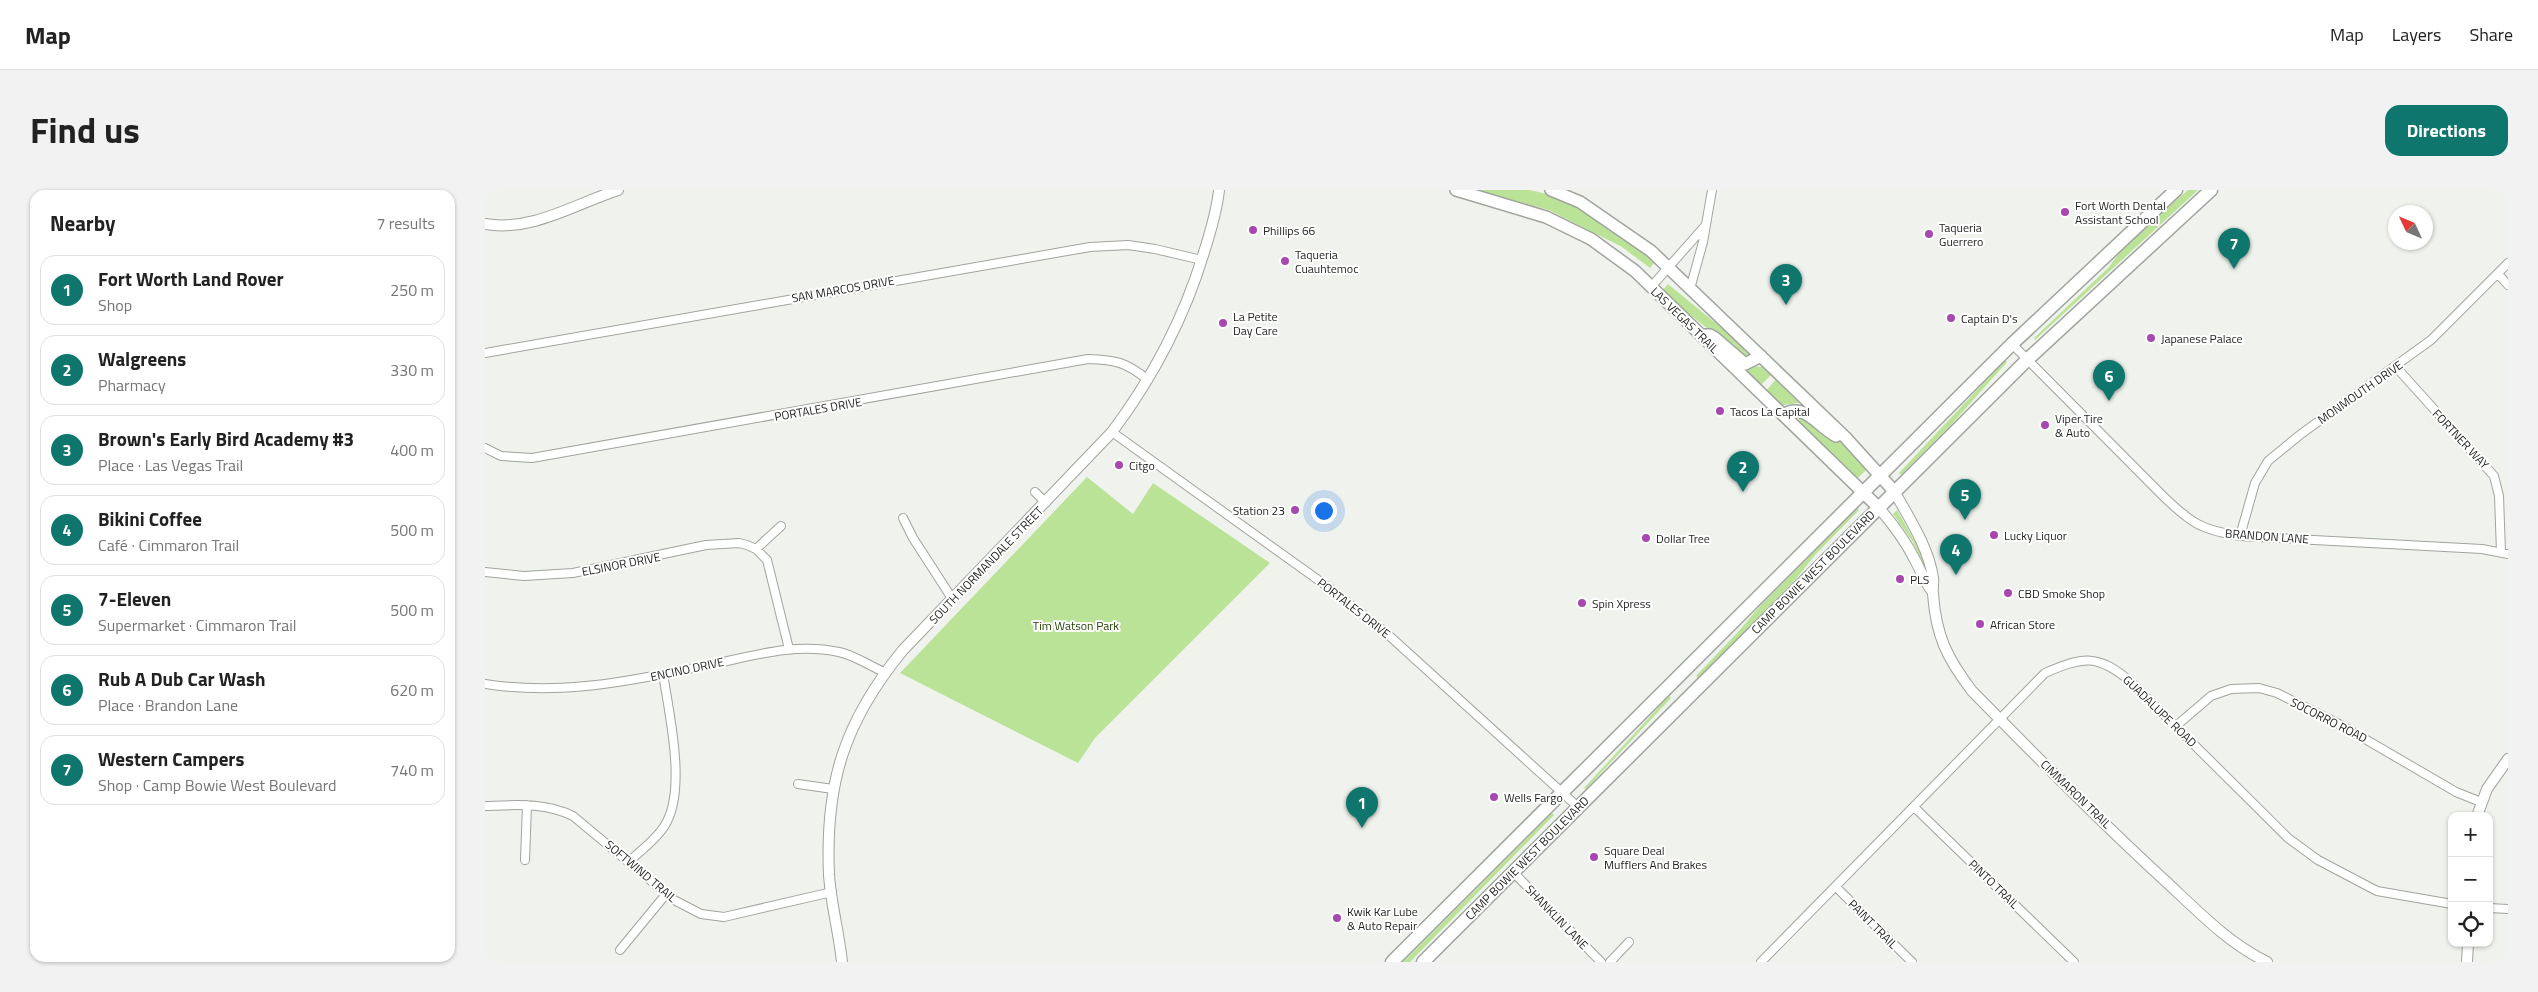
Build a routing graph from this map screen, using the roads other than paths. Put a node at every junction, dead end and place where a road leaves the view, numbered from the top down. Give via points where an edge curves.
1 (617, 190) edge
2 (1219, 190) edge
3 (1457, 190) edge
4 (1551, 190) edge
5 (1711, 190) edge
6 (2176, 190) edge
7 (2211, 190) edge
8 (485, 224) edge
9 (1705, 226) junction
10 (1202, 260) junction
11 (2508, 263) edge
12 (1669, 268) junction
13 (2498, 274) junction
14 (2508, 285) edge
15 (1651, 287) junction
16 (1690, 289) junction
17 (1700, 335) junction
18 (2012, 344) junction
19 (485, 353) edge
20 (1761, 356) junction
21 (2027, 360) junction
22 (2396, 367) junction
23 (1148, 380) junction
24 (1783, 415) junction
25 (1112, 432) junction
26 (1845, 436) junction
27 (485, 448) edge
28 (1880, 475) junction
29 (1894, 491) junction
30 (1035, 492) dead end
31 (1863, 492) junction
32 (1046, 503) junction
33 (1878, 507) junction
34 (903, 518) dead end
35 (781, 526) dead end
36 (2239, 536) junction
37 (755, 549) junction
38 (2505, 553) edge
39 (485, 572) edge
40 (1932, 591) junction
41 (953, 600) junction
42 (789, 648) junction
43 (885, 672) junction
44 (663, 674) junction
45 (1677, 678) junction
46 (485, 684) edge
47 (1693, 692) junction
48 (2000, 720) junction
49 (2176, 726) junction
50 (2508, 759) edge
51 (798, 784) dead end
52 (833, 789) junction
53 (1562, 792) junction
54 (2481, 802) junction
55 (527, 805) junction
56 (485, 806) edge
57 (1914, 806) junction
58 (1578, 807) junction
59 (2478, 812) edge
60 (525, 860) dead end
61 (630, 861) junction
62 (1513, 872) junction
63 (1835, 886) junction
64 (832, 892) junction
65 (667, 893) junction
66 (2448, 903) edge
67 (2493, 908) edge
68 (2508, 909) edge
69 (1629, 942) dead end
70 (2468, 947) edge
71 (620, 950) dead end
72 (2263, 961) edge
73 (842, 962) edge
74 (1392, 962) edge
75 (1423, 962) edge
76 (1601, 962) edge
77 (1610, 962) edge
78 (1761, 962) edge
79 (1912, 962) edge
80 (2074, 962) edge
81 (2467, 962) edge

1 - 8 street via 539,220 507,225
2 - 10 street, SOUTH NORMANDALE STREET
3 - 15 main road, LAS VEGAS TRAIL via 1546,216 1591,239
4 - 12 main road, LAS VEGAS TRAIL via 1580,202
5 - 9 street
6 - 18 main road, CAMP BOWIE WEST BOULEVARD
7 - 21 main road, CAMP BOWIE WEST BOULEVARD
9 - 12 street
9 - 16 street
10 - 19 street, SAN MARCOS DRIVE via 1137,246 1090,246
10 - 23 street, SOUTH NORMANDALE STREET via 1185,308
11 - 13 street, MONMOUTH DRIVE
12 - 15 street
12 - 16 main road, LAS VEGAS TRAIL
13 - 14 street
13 - 22 street, MONMOUTH DRIVE via 2437,334
15 - 17 main road, LAS VEGAS TRAIL
16 - 20 main road, LAS VEGAS TRAIL
17 - 20 main road via 1715,338 1745,364
17 - 24 main road, LAS VEGAS TRAIL
18 - 21 street, BRANDON LANE
18 - 28 main road, CAMP BOWIE WEST BOULEVARD
20 - 26 main road, LAS VEGAS TRAIL
21 - 29 main road, CAMP BOWIE WEST BOULEVARD
21 - 36 street, BRANDON LANE via 2187,520 2207,530
22 - 36 street, MONMOUTH DRIVE via 2268,461 2255,483
22 - 38 street, FORTNER WAY via 2494,476
23 - 25 street, SOUTH NORMANDALE STREET
23 - 27 street, PORTALES DRIVE via 1125,363 1088,359 532,458 501,456
24 - 26 main road via 1789,411 1802,412 1832,434
24 - 31 main road, LAS VEGAS TRAIL
25 - 32 street, SOUTH NORMANDALE STREET
25 - 53 street, PORTALES DRIVE via 1370,620
26 - 28 main road, LAS VEGAS TRAIL
28 - 29 main road, LAS VEGAS TRAIL
28 - 31 main road, CAMP BOWIE WEST BOULEVARD
29 - 33 main road, CAMP BOWIE WEST BOULEVARD
29 - 40 street, CIMMARON TRAIL via 1925,548 1934,579
30 - 32 street
31 - 33 main road, LAS VEGAS TRAIL
31 - 45 main road, CAMP BOWIE WEST BOULEVARD
32 - 41 street, SOUTH NORMANDALE STREET
33 - 40 street, CIMMARON TRAIL via 1902,536 1923,580
33 - 47 main road, CAMP BOWIE WEST BOULEVARD
34 - 41 street
35 - 37 street
36 - 38 street, BRANDON LANE via 2462,547
37 - 39 street, ELSINOR DRIVE via 739,543 706,545 573,573 524,576
37 - 42 street via 771,568
40 - 48 street, CIMMARON TRAIL via 1937,626 1951,663
41 - 43 street, SOUTH NORMANDALE STREET
42 - 43 street, ENCINO DRIVE via 842,652
42 - 44 street, ENCINO DRIVE
43 - 52 street, SOUTH NORMANDALE STREET via 856,718
44 - 46 street, ENCINO DRIVE via 585,688 538,690
44 - 61 street via 675,750 671,810 666,825
45 - 47 main road
45 - 53 main road, CAMP BOWIE WEST BOULEVARD
47 - 58 main road, CAMP BOWIE WEST BOULEVARD
48 - 49 street, GUADALUPE ROAD via 2045,673 2077,660 2113,667
48 - 57 street, GUADALUPE ROAD
48 - 72 street, CIMMARON TRAIL via 2218,929
49 - 54 street, SOCORRO ROAD via 2211,696 2231,689 2259,688 2277,693 2341,725 2456,792
49 - 66 street, GUADALUPE ROAD via 2288,838 2318,860 2377,891
50 - 54 street via 2495,775
51 - 52 street
52 - 64 street, SOUTH NORMANDALE STREET via 829,818
53 - 58 street, PORTALES DRIVE
53 - 74 main road, CAMP BOWIE WEST BOULEVARD
54 - 59 street
55 - 56 street, SOFTWIND TRAIL
55 - 60 street
55 - 61 street, SOFTWIND TRAIL via 562,810
57 - 63 street, GUADALUPE ROAD
57 - 80 street, PINTO TRAIL
58 - 62 main road, CAMP BOWIE WEST BOULEVARD
61 - 65 street, SOFTWIND TRAIL
62 - 75 main road, CAMP BOWIE WEST BOULEVARD
62 - 76 street, SHANKLIN LANE
63 - 78 street, GUADALUPE ROAD
63 - 79 street, PAINT TRAIL
64 - 65 street, SOFTWIND TRAIL via 724,917 701,914
64 - 73 street, SOUTH NORMANDALE STREET
65 - 71 street
67 - 68 street
69 - 77 street
70 - 81 street

